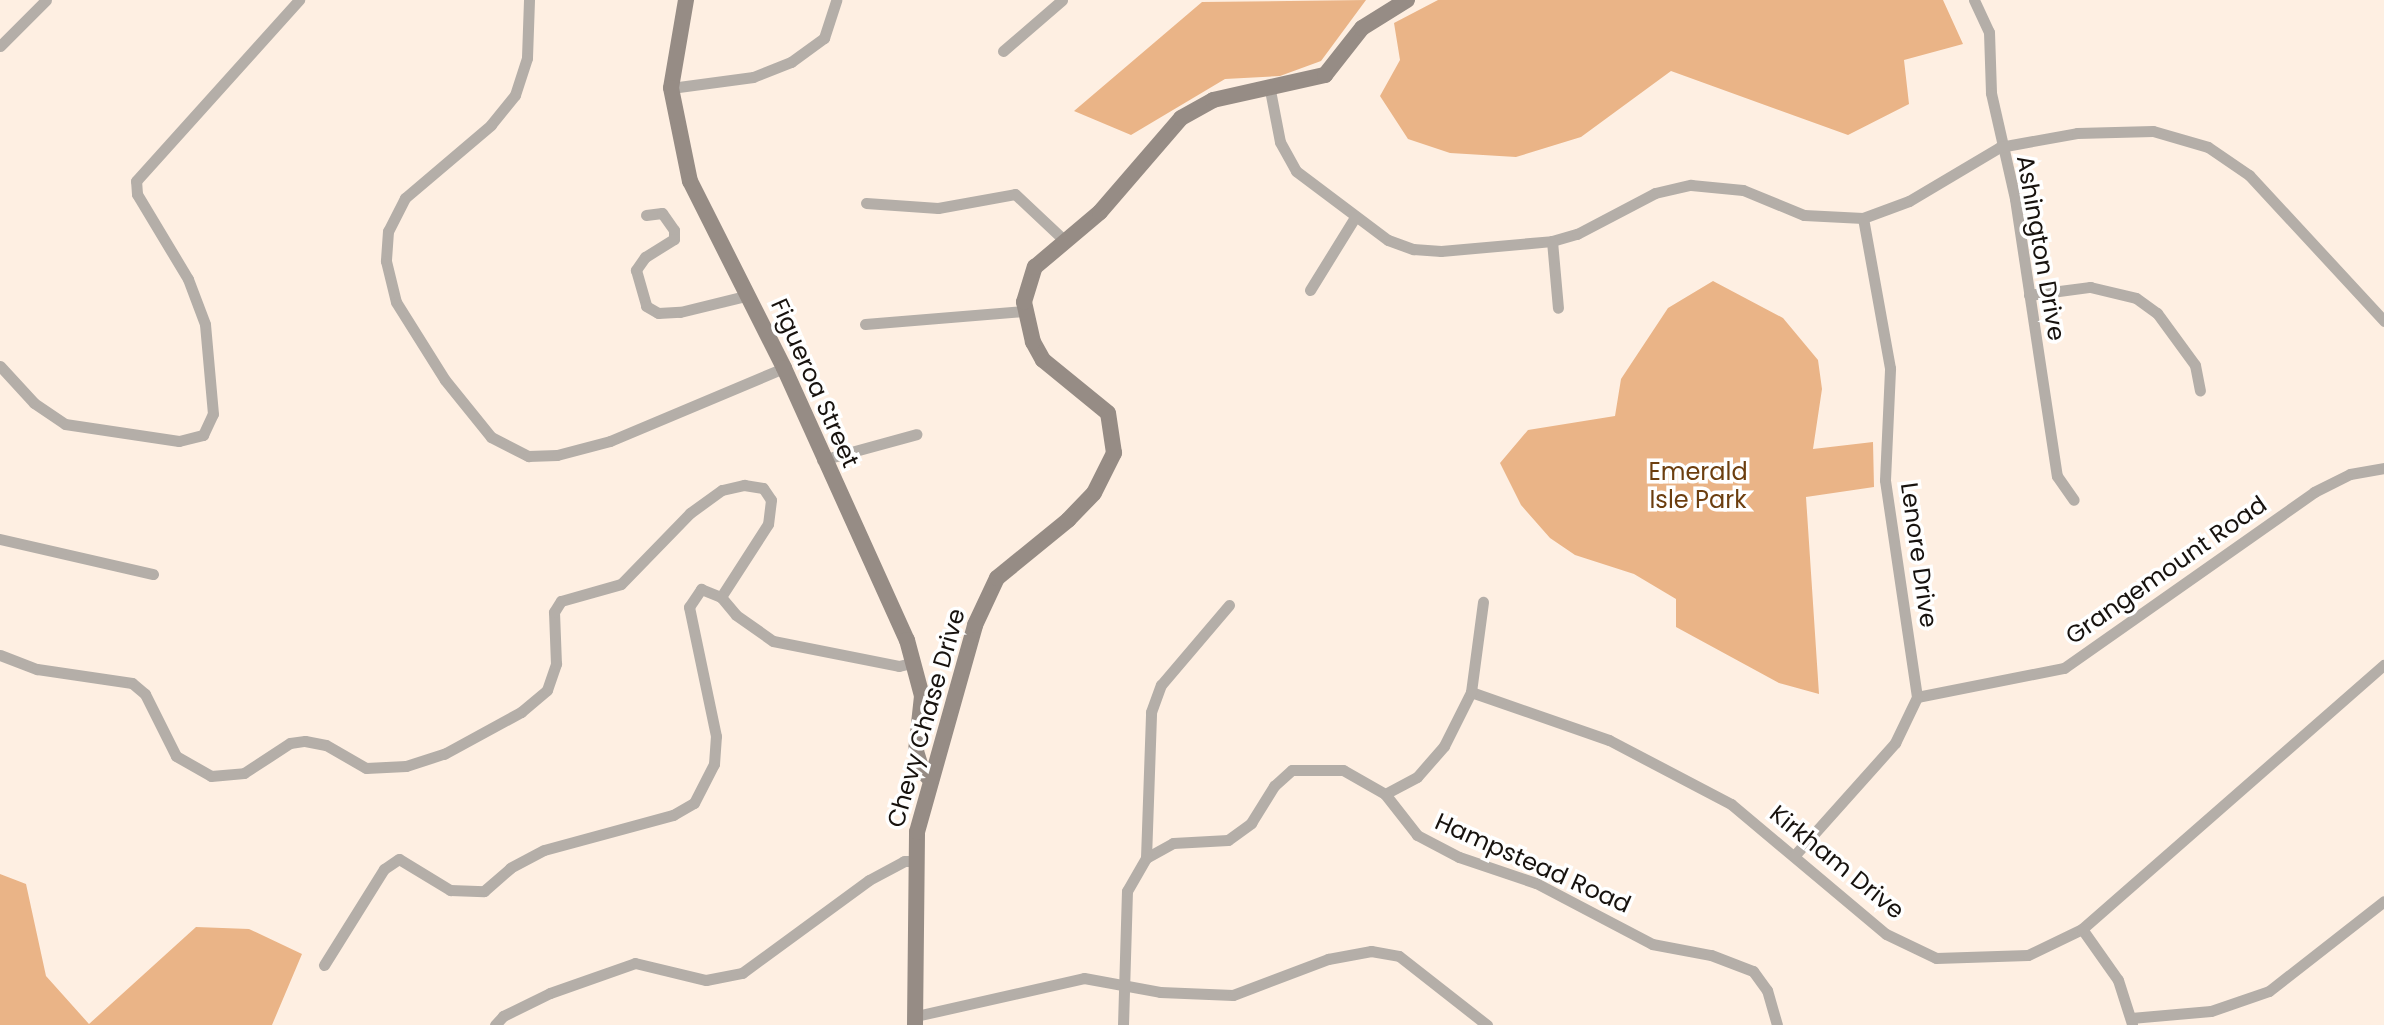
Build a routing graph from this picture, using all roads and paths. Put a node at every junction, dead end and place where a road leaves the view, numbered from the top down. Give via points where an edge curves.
1 (46, 0) edge
2 (299, 0) edge
3 (529, 0) edge
4 (686, 0) edge
5 (836, 0) edge
6 (1062, 0) edge
7 (1407, 0) edge
8 (1974, 0) edge
9 (0, 46) edge
10 (1003, 51) dead end
11 (671, 88) junction
12 (1270, 90) junction
13 (2000, 147) junction
14 (866, 203) dead end
15 (646, 215) dead end
16 (1355, 217) junction
17 (1863, 218) junction
18 (1063, 239) junction
19 (1552, 241) junction
20 (1310, 290) dead end
21 (749, 295) junction
22 (2029, 295) junction
23 (1558, 308) dead end
24 (1024, 311) junction
25 (2384, 321) edge
26 (865, 324) dead end
27 (0, 366) edge
28 (784, 368) junction
29 (2200, 391) dead end
30 (917, 434) dead end
31 (822, 460) junction
32 (2384, 468) edge
33 (2074, 500) dead end
34 (0, 539) edge
35 (153, 574) dead end
36 (721, 597) junction
37 (1483, 602) dead end
38 (1229, 605) dead end
39 (0, 655) edge
40 (915, 662) junction
41 (2384, 665) edge
42 (1471, 692) junction
43 (1917, 697) junction
44 (931, 780) junction
45 (1385, 794) junction
46 (1794, 856) junction
47 (1146, 858) junction
48 (914, 861) junction
49 (2384, 901) edge
50 (2082, 929) junction
51 (324, 965) dead end
52 (1121, 983) junction
53 (915, 1021) edge
54 (2132, 1021) edge
55 (495, 1025) edge
56 (1123, 1025) edge
57 (1487, 1025) edge
58 (1777, 1025) edge

1 - 9 street
2 - 27 street via 136,181 137,194 188,279 205,324 213,414 203,435 161,440 65,424 34,403
3 - 28 street via 527,58 515,95 491,125 405,198 388,231 386,261 396,302 445,380 491,437 528,456 557,455 610,441
4 - 11 main road, Figueroa Street
5 - 11 street via 824,38 791,62 753,77
6 - 10 street
7 - 12 main road via 1362,28 1325,75
8 - 13 street, Ashington Drive via 1989,32
11 - 21 main road, Figueroa Street via 690,181
12 - 16 street via 1287,159
12 - 18 main road via 1213,100 1181,118 1100,212
13 - 17 street via 1909,201
13 - 22 street, Ashington Drive via 2015,199
13 - 25 street via 2125,129 2208,147 2273,198
14 - 18 street via 938,208 1015,194
15 - 21 street via 662,213 674,239 645,257 636,270 646,306 658,313 680,312
16 - 19 street via 1388,240 1413,249
16 - 20 street
17 - 19 street via 1804,215 1743,190 1691,185 1655,193 1577,234
17 - 43 street, Lenore Drive via 1890,368 1885,480
18 - 24 main road via 1035,267
19 - 23 street
21 - 28 main road, Figueroa Street
22 - 29 street via 2090,287 2136,298 2157,313 2195,365
22 - 33 street, Ashington Drive via 2057,476
24 - 26 street
24 - 44 main road, Chevy Chase Drive via 1043,360 1108,413 1114,433 1108,469 1094,493 997,578 985,596
28 - 31 main road, Figueroa Street
30 - 31 street
31 - 40 main road, Figueroa Street
32 - 43 street, Grangemount Road via 2350,474 2314,492 2064,668
34 - 35 street
36 - 39 street via 768,524 771,500 763,488 722,490 690,513 621,584 561,601 554,612 556,664 547,690 521,712 444,754 385,770 359,766 326,745 305,741 290,743 244,773 211,776 176,756 145,694 132,683 37,669
36 - 40 street via 749,628 773,641 899,666
36 - 51 street via 701,589 689,607 716,736 714,764 694,803 673,815 544,850 510,868 484,891 450,890 399,859 384,869
37 - 42 street
38 - 47 street via 1161,685 1151,712
40 - 44 main road, Figueroa Street via 922,696 916,751
41 - 50 street, Kirkham Drive
42 - 45 street via 1435,756 1417,777
42 - 46 street, Kirkham Drive via 1609,740 1731,804
43 - 46 street via 1895,743
44 - 48 main road, Chevy Chase Drive
45 - 47 street, Hampstead Road via 1343,770 1292,770 1274,786 1251,823 1228,840 1173,843
45 - 58 street, Hampstead Road via 1417,835 1459,857 1536,883 1652,944 1711,955 1753,971 1767,990
46 - 50 street, Kirkham Drive via 1886,934 1936,958 2028,955
47 - 52 street via 1127,891
48 - 53 main road, Chevy Chase Drive
48 - 55 street via 869,880 742,973 706,980 635,963 550,993
49 - 54 street via 2269,991 2211,1011
50 - 54 street via 2118,980
52 - 53 street via 1084,978
52 - 56 street
52 - 57 street via 1160,992 1233,995 1328,959 1371,951 1399,956

